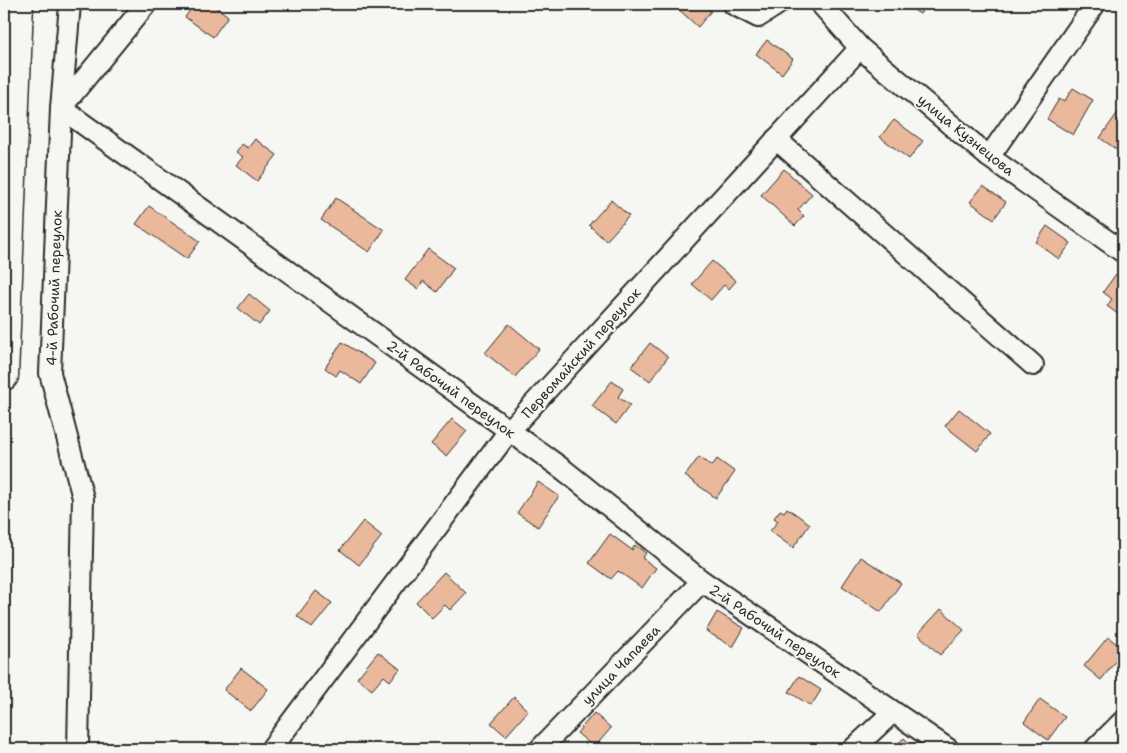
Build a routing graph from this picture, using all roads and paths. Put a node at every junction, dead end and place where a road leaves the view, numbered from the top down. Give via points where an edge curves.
1 (19, 4) edge
2 (70, 4) edge
3 (146, 4) edge
4 (733, 4) edge
5 (778, 4) edge
6 (821, 4) edge
7 (1095, 4) edge
8 (860, 48) junction
9 (62, 108) junction
10 (776, 139) junction
11 (989, 157) junction
12 (1123, 252) edge
13 (1033, 365) dead end
14 (4, 376) edge
15 (509, 431) junction
16 (702, 581) junction
17 (893, 712) junction
18 (1123, 721) edge
19 (78, 749) edge
20 (271, 749) edge
21 (540, 749) edge
22 (853, 749) edge
23 (948, 749) edge
24 (1095, 749) edge

1 - 14 highway
2 - 9 street, 4-й Рабочий переулок
3 - 9 street
4 - 5 street via 758,17
6 - 8 street, улица Кузнецова
7 - 11 street
8 - 10 street, Первомайский переулок
8 - 11 street, улица Кузнецова
9 - 15 street, 2-й Рабочий переулок
9 - 19 street, 4-й Рабочий переулок via 50,373 83,498
10 - 13 street
10 - 15 street, Первомайский переулок
11 - 12 street, улица Кузнецова
15 - 16 street, 2-й Рабочий переулок via 564,470
15 - 20 street, Первомайский переулок
16 - 17 street, 2-й Рабочий переулок
16 - 21 street, улица Чапаева
17 - 22 street
17 - 23 street, 2-й Рабочий переулок
18 - 24 street

